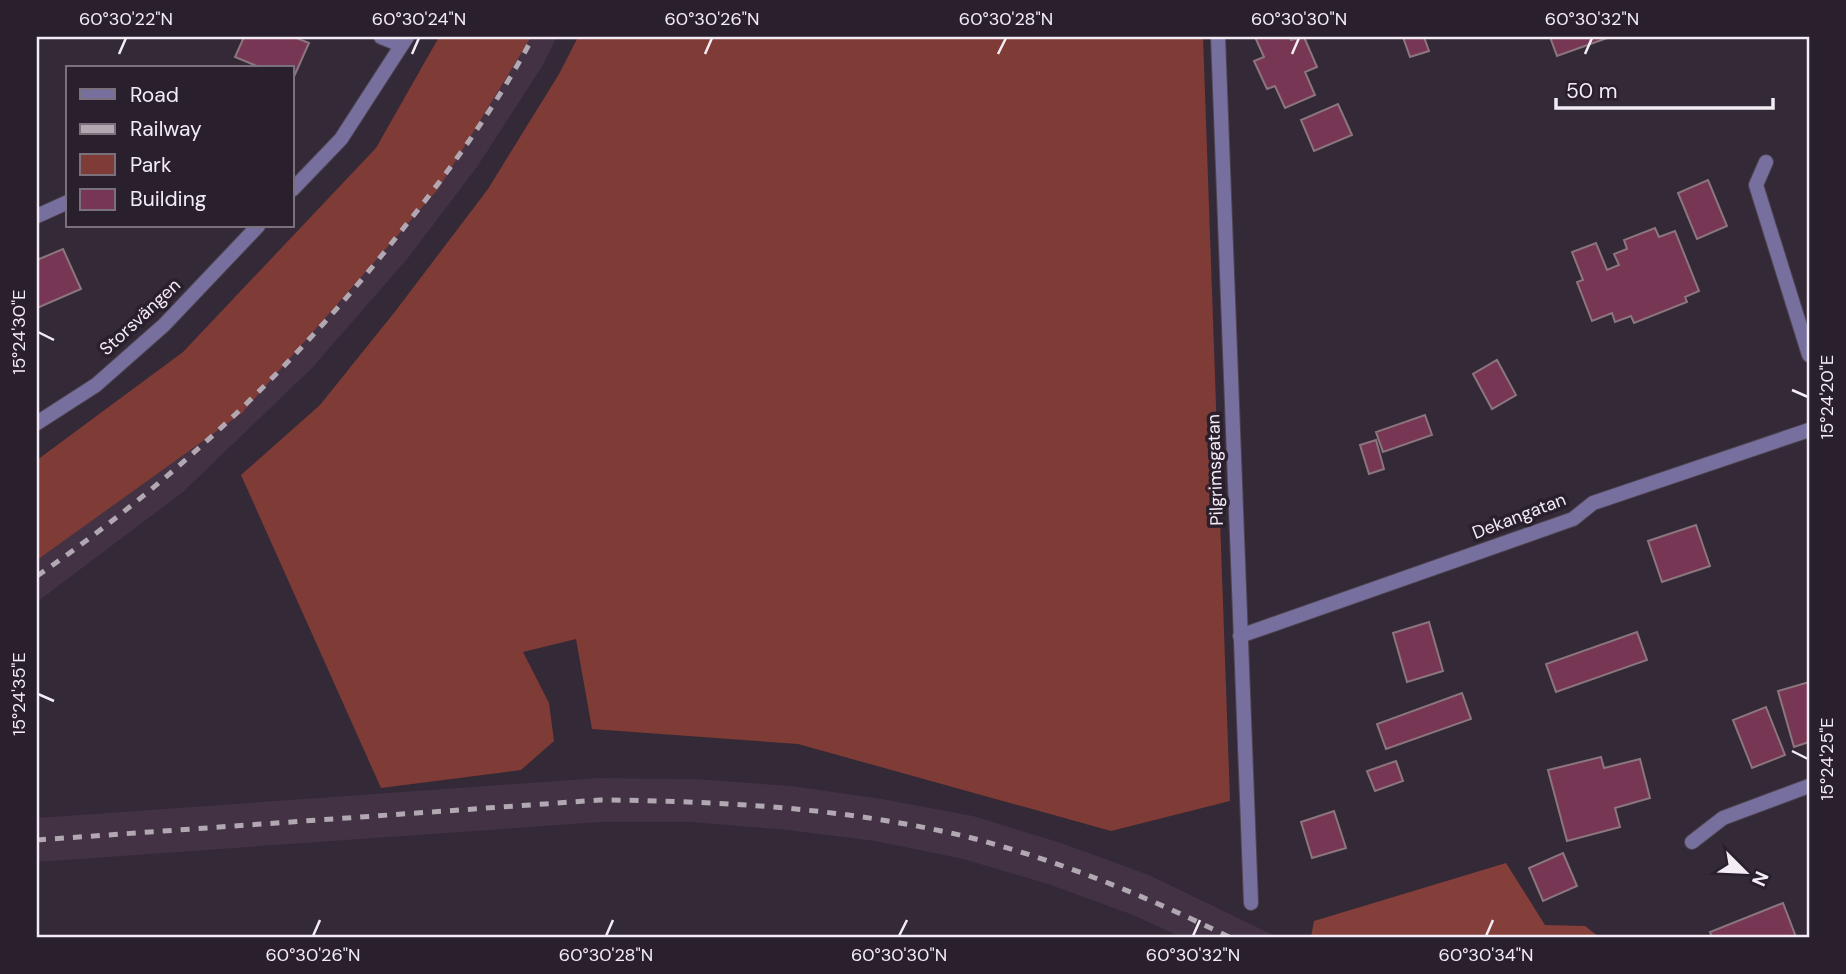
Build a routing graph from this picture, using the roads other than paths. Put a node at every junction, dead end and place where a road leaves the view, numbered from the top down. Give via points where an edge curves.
1 (382, 37) edge
2 (1218, 37) edge
3 (404, 41) edge
4 (1766, 162) dead end
5 (294, 188) edge
6 (66, 203) edge
7 (37, 216) edge
8 (256, 228) edge
9 (1809, 355) edge
10 (37, 423) edge
11 (1809, 430) edge
12 (1240, 636) junction
13 (1809, 786) edge
14 (1692, 842) dead end
15 (1251, 903) dead end

1 - 3 street
2 - 12 street, Pilgrimsgatan
3 - 5 street via 341,139
4 - 9 street via 1756,185
6 - 7 street
8 - 10 street, Storsvängen via 154,334 96,385
11 - 12 street, Dekangatan via 1593,503 1573,519
12 - 15 street, Pilgrimsgatan
13 - 14 street via 1723,818

